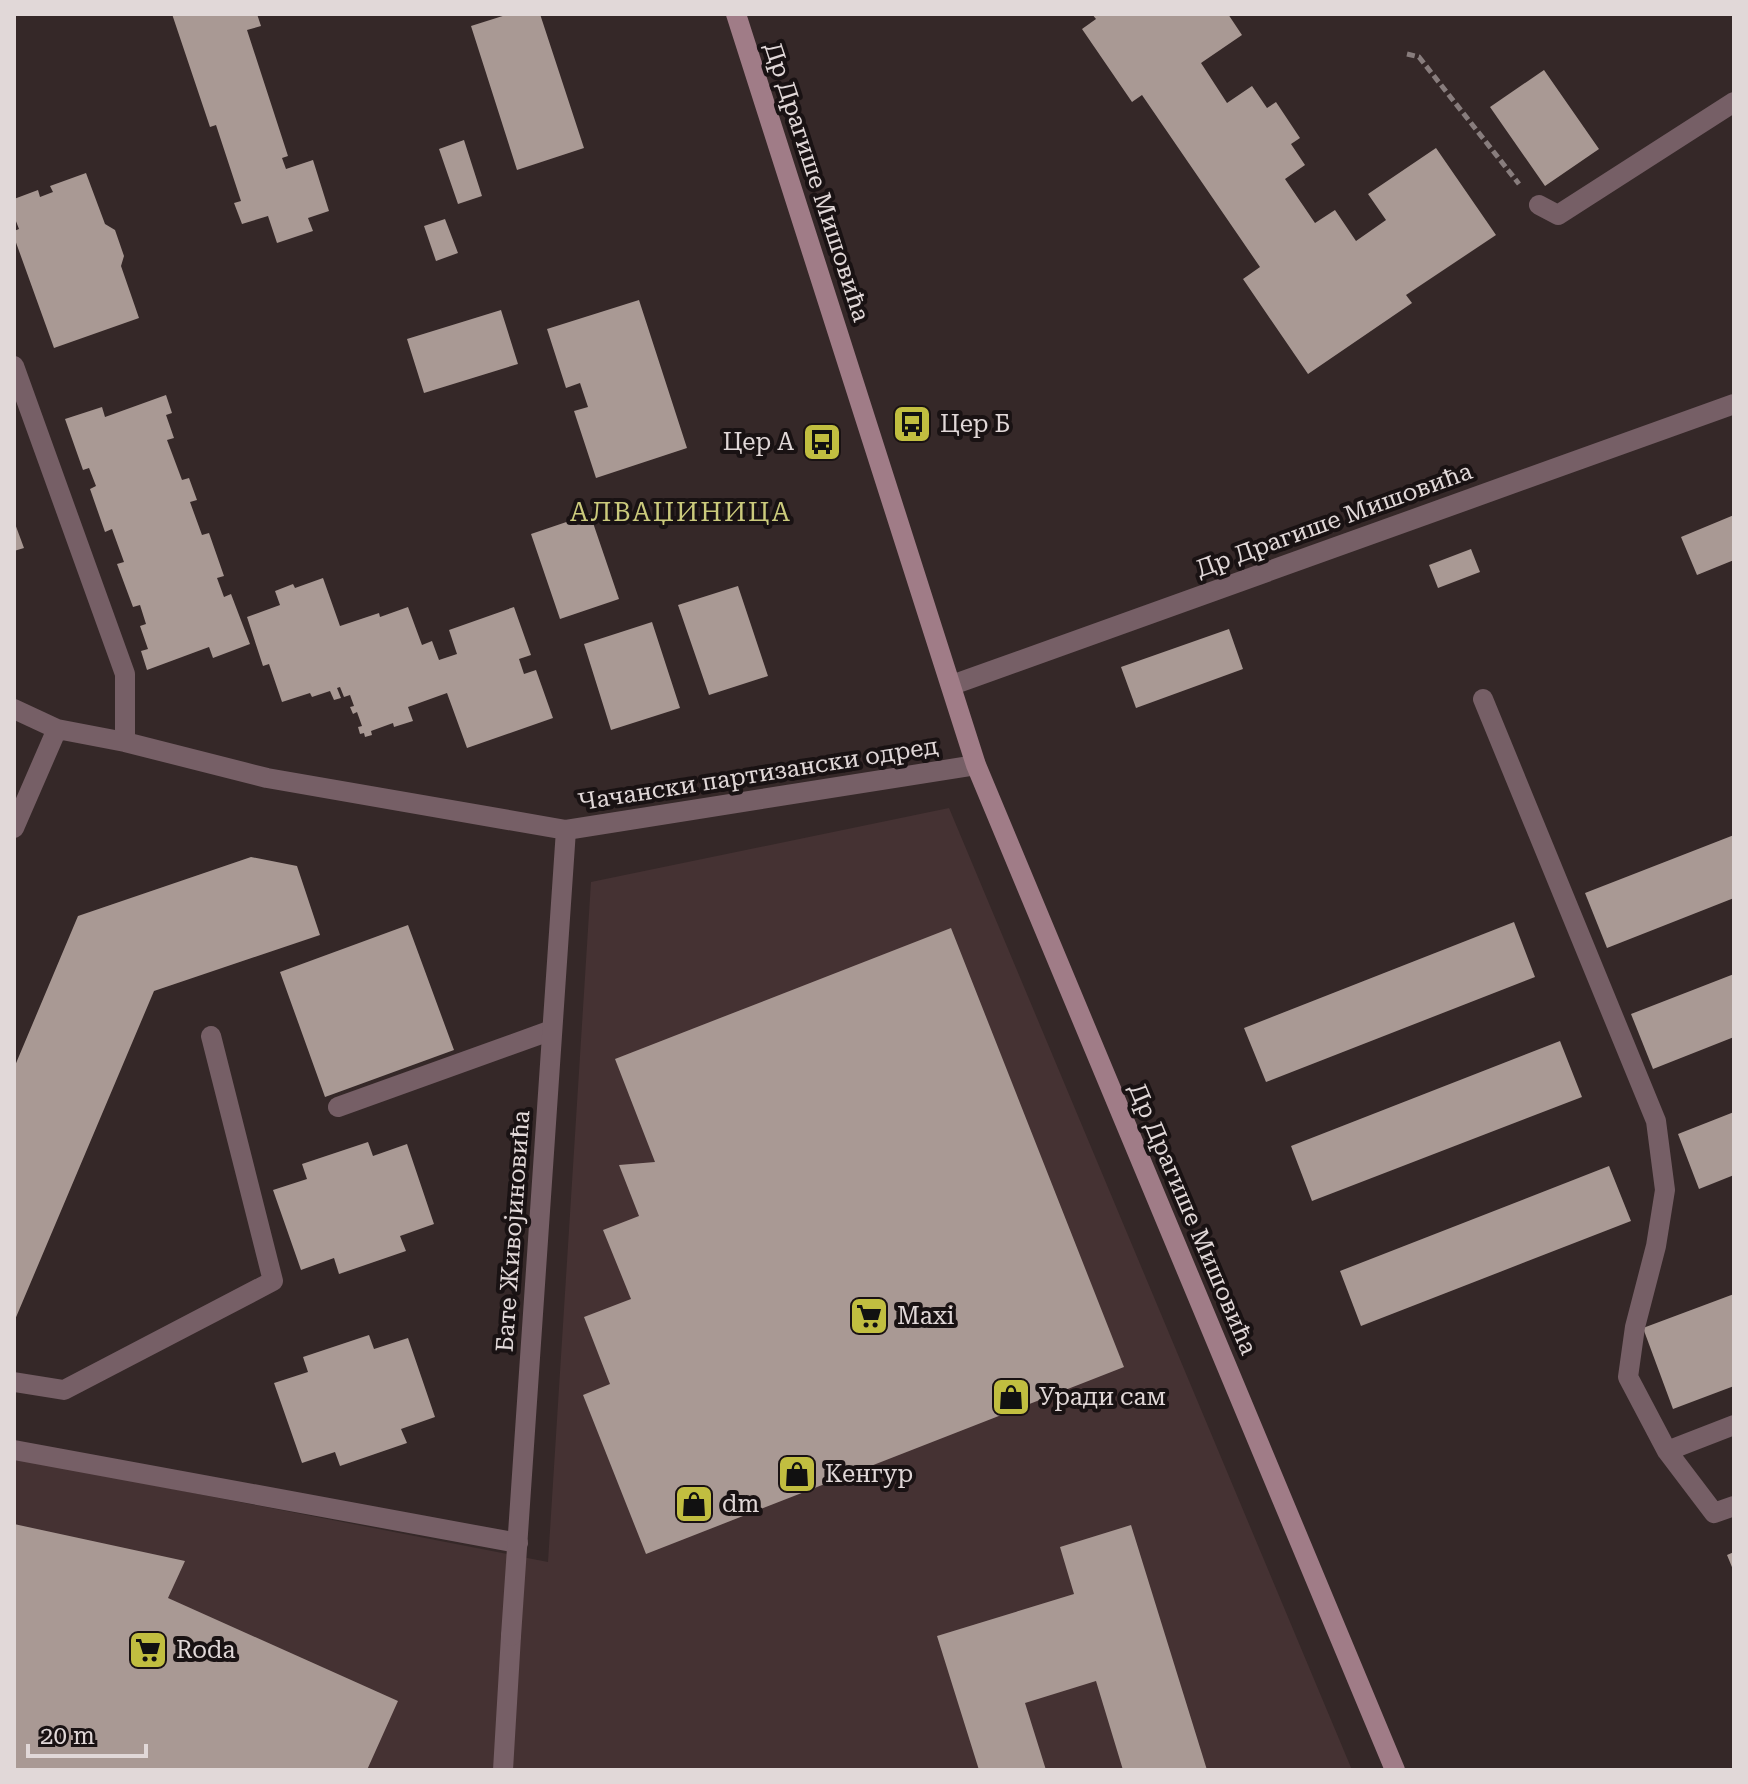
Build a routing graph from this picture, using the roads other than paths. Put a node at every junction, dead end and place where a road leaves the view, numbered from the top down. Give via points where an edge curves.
1 (736, 14) edge
2 (1734, 102) edge
3 (1539, 205) road end
4 (14, 366) edge
5 (1734, 404) edge
6 (952, 685) junction
7 (1483, 699) dead end
8 (14, 709) edge
9 (57, 729) junction
10 (125, 742) junction
11 (976, 765) junction
12 (14, 828) edge
13 (566, 830) junction
14 (552, 1030) junction
15 (211, 1036) dead end
16 (338, 1107) dead end
17 (14, 1382) edge
18 (1734, 1425) edge
19 (14, 1450) edge
20 (1667, 1451) junction
21 (1734, 1506) edge
22 (518, 1543) junction
23 (503, 1770) edge
24 (1395, 1770) edge

1 - 6 main road, Др Драгише Мишовића
2 - 3 street via 1558,215
4 - 10 street via 125,674
5 - 6 street, Др Драгише Мишовића
6 - 11 main road, Др Драгише Мишовића
7 - 20 street via 1656,1121 1665,1190 1628,1377
8 - 9 street, Чачански партизански одред
9 - 10 street, Чачански партизански одред
9 - 12 street
10 - 13 street, Чачански партизански одред via 267,778
11 - 13 street, Чачански партизански одред
11 - 24 main road, Др Драгише Мишовића
13 - 14 street, Бате Живојиновића
14 - 16 street
14 - 22 street, Бате Живојиновића
15 - 17 street via 273,1281 64,1390
18 - 20 street
19 - 22 street
20 - 21 street via 1714,1513
22 - 23 street, Бате Живојиновића

